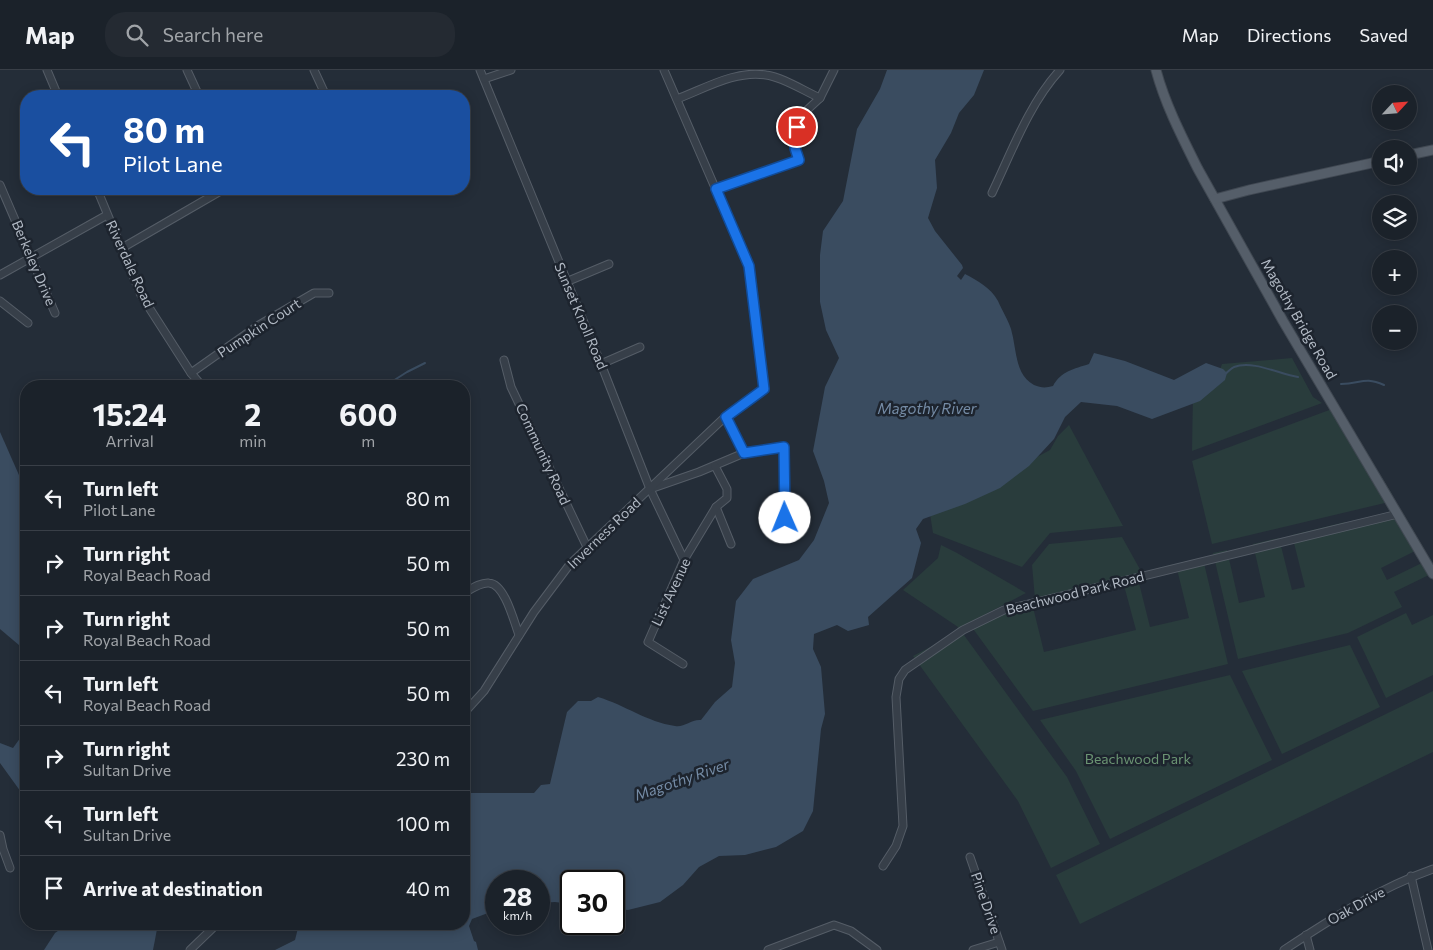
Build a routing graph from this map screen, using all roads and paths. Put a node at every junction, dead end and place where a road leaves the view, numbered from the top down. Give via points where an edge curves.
1 (47, 70) edge
2 (187, 70) edge
3 (314, 70) edge
4 (480, 70) edge
5 (511, 70) edge
6 (664, 70) edge
7 (834, 70) edge
8 (1060, 70) edge
9 (1156, 70) edge
10 (484, 79) junction
11 (55, 90) edge
12 (196, 90) edge
13 (323, 90) edge
14 (820, 98) junction
15 (676, 99) junction
16 (1433, 150) edge
17 (1417, 153) edge
18 (1372, 163) edge
19 (0, 185) edge
20 (716, 189) junction
21 (992, 192) dead end
22 (100, 195) edge
23 (214, 195) edge
24 (1215, 199) junction
25 (108, 215) junction
26 (122, 248) junction
27 (32, 258) junction
28 (609, 264) dead end
29 (0, 275) edge
30 (566, 282) junction
31 (329, 293) dead end
32 (0, 301) edge
33 (55, 313) dead end
34 (28, 323) dead end
35 (640, 347) dead end
36 (504, 360) dead end
37 (601, 364) junction
38 (191, 373) junction
39 (197, 380) edge
40 (726, 417) junction
41 (744, 453) junction
42 (715, 466) junction
43 (650, 489) junction
44 (716, 507) junction
45 (1398, 514) junction
46 (785, 518) dead end
47 (731, 544) dead end
48 (587, 547) junction
49 (684, 560) junction
50 (1433, 574) edge
51 (470, 590) edge
52 (519, 635) junction
53 (682, 664) dead end
54 (470, 706) edge
55 (0, 835) edge
56 (970, 857) dead end
57 (883, 866) dead end
58 (10, 868) dead end
59 (1433, 869) edge
60 (1411, 876) junction
61 (211, 930) edge
62 (1306, 935) junction
63 (999, 942) junction
64 (190, 950) edge
65 (768, 950) edge
66 (877, 950) edge
67 (972, 950) edge
68 (1002, 950) edge
69 (1284, 950) edge
70 (1310, 950) edge
71 (1428, 950) edge

1 - 11 street
2 - 12 street
3 - 13 street
4 - 10 street, Sunset Knoll Road
5 - 10 street
6 - 15 street
7 - 14 street
8 - 21 street via 1036,102
9 - 24 main road, Magothy Bridge Road via 1188,148
10 - 30 street, Sunset Knoll Road
14 - 15 street via 767,75 740,75
14 - 20 street via 806,111 797,127 795,148 799,160
15 - 20 street
16 - 17 main road
18 - 24 main road
19 - 27 street, Berkeley Drive
20 - 40 street, Inverness Road via 749,266 764,389
22 - 25 street, Riverdale Road
23 - 26 street
24 - 45 main road, Magothy Bridge Road via 1283,322
25 - 26 street, Riverdale Road
25 - 27 street
26 - 38 street, Riverdale Road via 144,301
27 - 29 street
27 - 33 street, Berkeley Drive
28 - 30 street
30 - 37 street, Sunset Knoll Road
31 - 38 street, Pumpkin Court via 314,293 259,325
32 - 34 street
35 - 37 street
36 - 48 street, Community Road via 511,387
37 - 43 street, Sunset Knoll Road
38 - 39 street, Riverdale Road
40 - 41 street
40 - 43 street, Inverness Road
41 - 42 street
41 - 46 street via 784,447
42 - 43 street
42 - 44 street, List Avenue via 728,494
43 - 48 street, Inverness Road
43 - 49 street, Sunset Knoll Road
44 - 47 street
44 - 49 street, List Avenue
45 - 50 main road, Magothy Bridge Road
45 - 57 street, Beachwood Park Road via 1004,610 963,630 930,652 905,670 899,679 896,697 902,826 896,846
48 - 52 street, Inverness Road via 570,564
49 - 53 street, List Avenue via 648,642
51 - 52 street via 487,582 500,588
52 - 54 street, Inverness Road via 484,691
55 - 58 street
56 - 63 street, Pine Drive
59 - 60 street, Oak Drive
60 - 62 street, Oak Drive via 1355,904
60 - 71 street
61 - 64 street
62 - 69 street, Oak Drive
62 - 70 street
63 - 67 street
63 - 68 street, Pine Drive
65 - 66 street via 840,926

